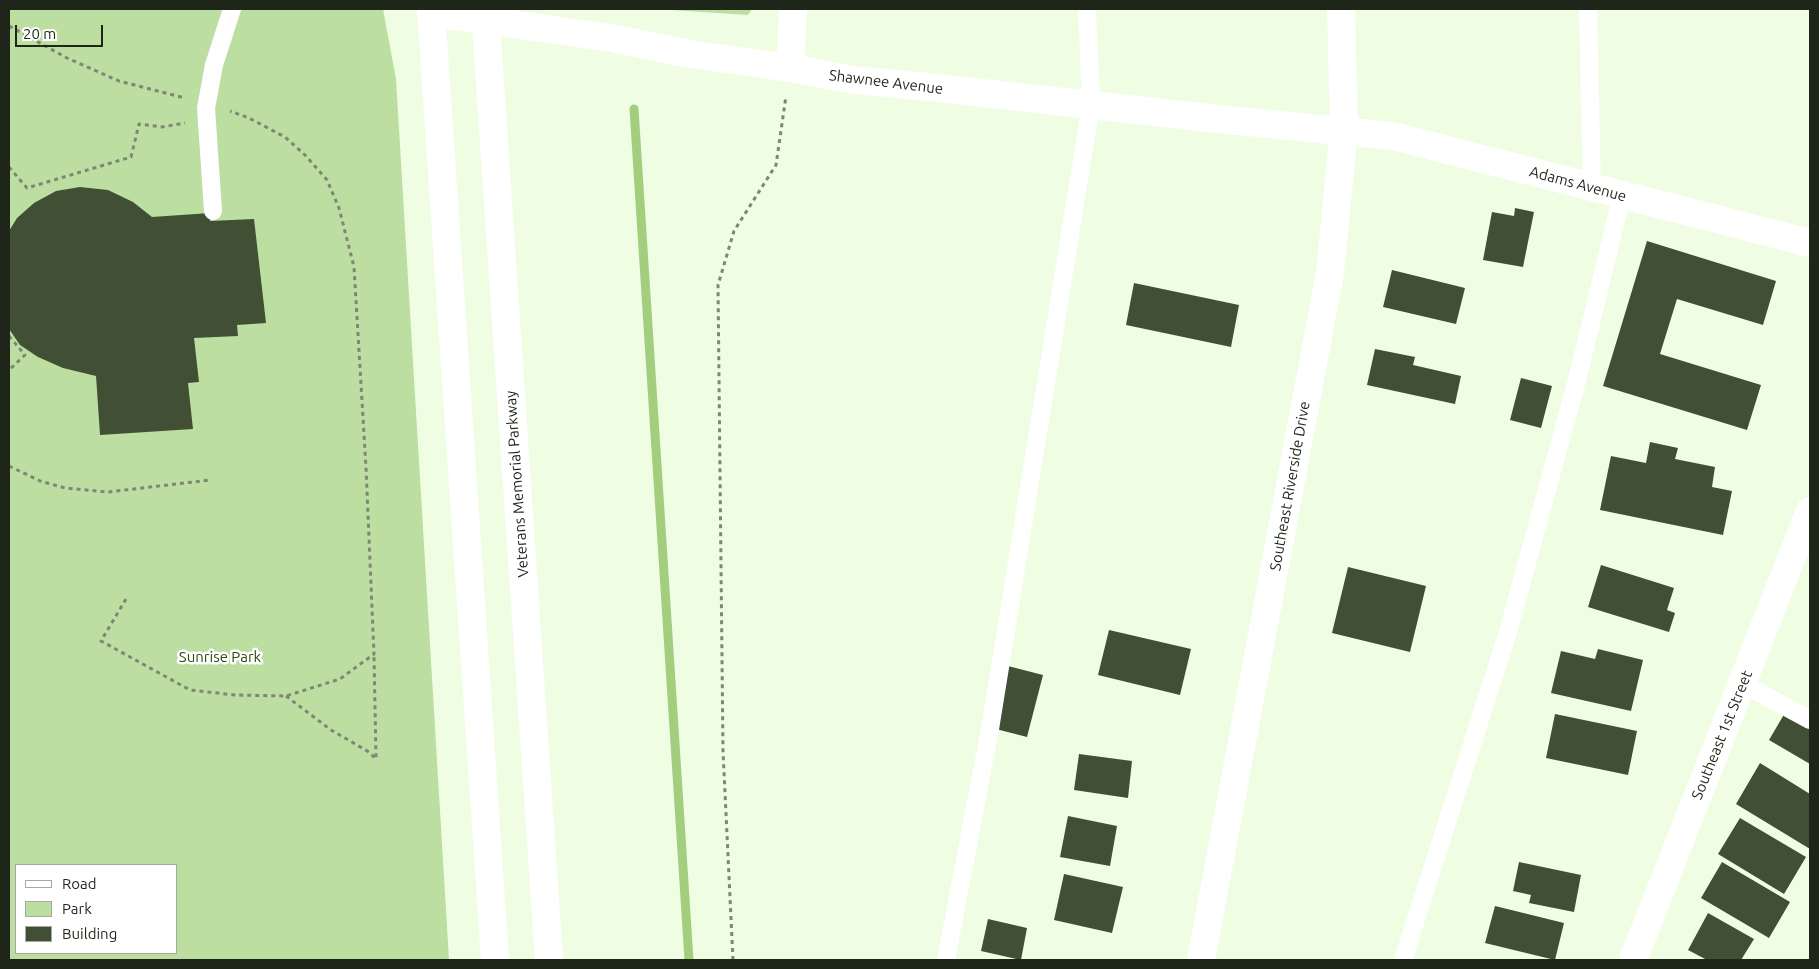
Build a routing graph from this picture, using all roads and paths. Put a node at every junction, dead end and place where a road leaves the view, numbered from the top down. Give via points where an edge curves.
1 (232, 9) edge
2 (793, 9) edge
3 (1088, 9) edge
4 (1341, 9) edge
5 (1588, 9) edge
6 (431, 11) edge
7 (486, 14) edge
8 (9, 26) edge
9 (790, 68) junction
10 (190, 99) dead end
11 (1091, 105) junction
12 (223, 108) dead end
13 (206, 115) junction
14 (1344, 130) junction
15 (9, 167) edge
16 (1592, 187) junction
17 (1622, 195) junction
18 (213, 211) dead end
19 (1810, 243) edge
20 (9, 336) edge
21 (9, 370) edge
22 (9, 466) edge
23 (210, 480) dead end
24 (1810, 511) edge
25 (126, 599) dead end
26 (374, 654) junction
27 (1742, 683) junction
28 (286, 696) junction
29 (1810, 720) edge
30 (495, 960) edge
31 (549, 960) edge
32 (733, 960) edge
33 (946, 960) edge
34 (1201, 960) edge
35 (1403, 960) edge
36 (1633, 960) edge

1 - 13 lane via 214,65
2 - 9 main road
3 - 11 lane
4 - 14 main road, Southeast Riverside Drive
5 - 16 lane
6 - 7 main road, Shawnee Avenue
6 - 30 main road
7 - 9 main road, Shawnee Avenue via 690,54
7 - 31 main road, Veterans Memorial Parkway
8 - 10 path via 67,58 119,81
9 - 11 main road, Shawnee Avenue via 854,80
9 - 32 path via 776,165 734,231 718,285 724,751
11 - 14 main road, Shawnee Avenue
11 - 33 lane via 990,728
12 - 26 path via 285,137 327,180 339,208 354,267
13 - 15 path via 183,124 162,127 139,124 131,157 27,188
13 - 18 lane
14 - 16 main road, Adams Avenue via 1393,136
14 - 34 main road, Southeast Riverside Drive via 1330,273
16 - 17 main road, Adams Avenue
17 - 19 main road, Adams Avenue
17 - 35 lane via 1577,380 1508,632
20 - 21 path via 25,355
22 - 23 path via 40,481 65,488 108,492
24 - 27 main road, Southeast 1st Street
25 - 28 path via 101,641 190,690
26 - 28 path via 340,680
26 - 28 path via 376,759
27 - 29 lane
27 - 36 main road, Southeast 1st Street

